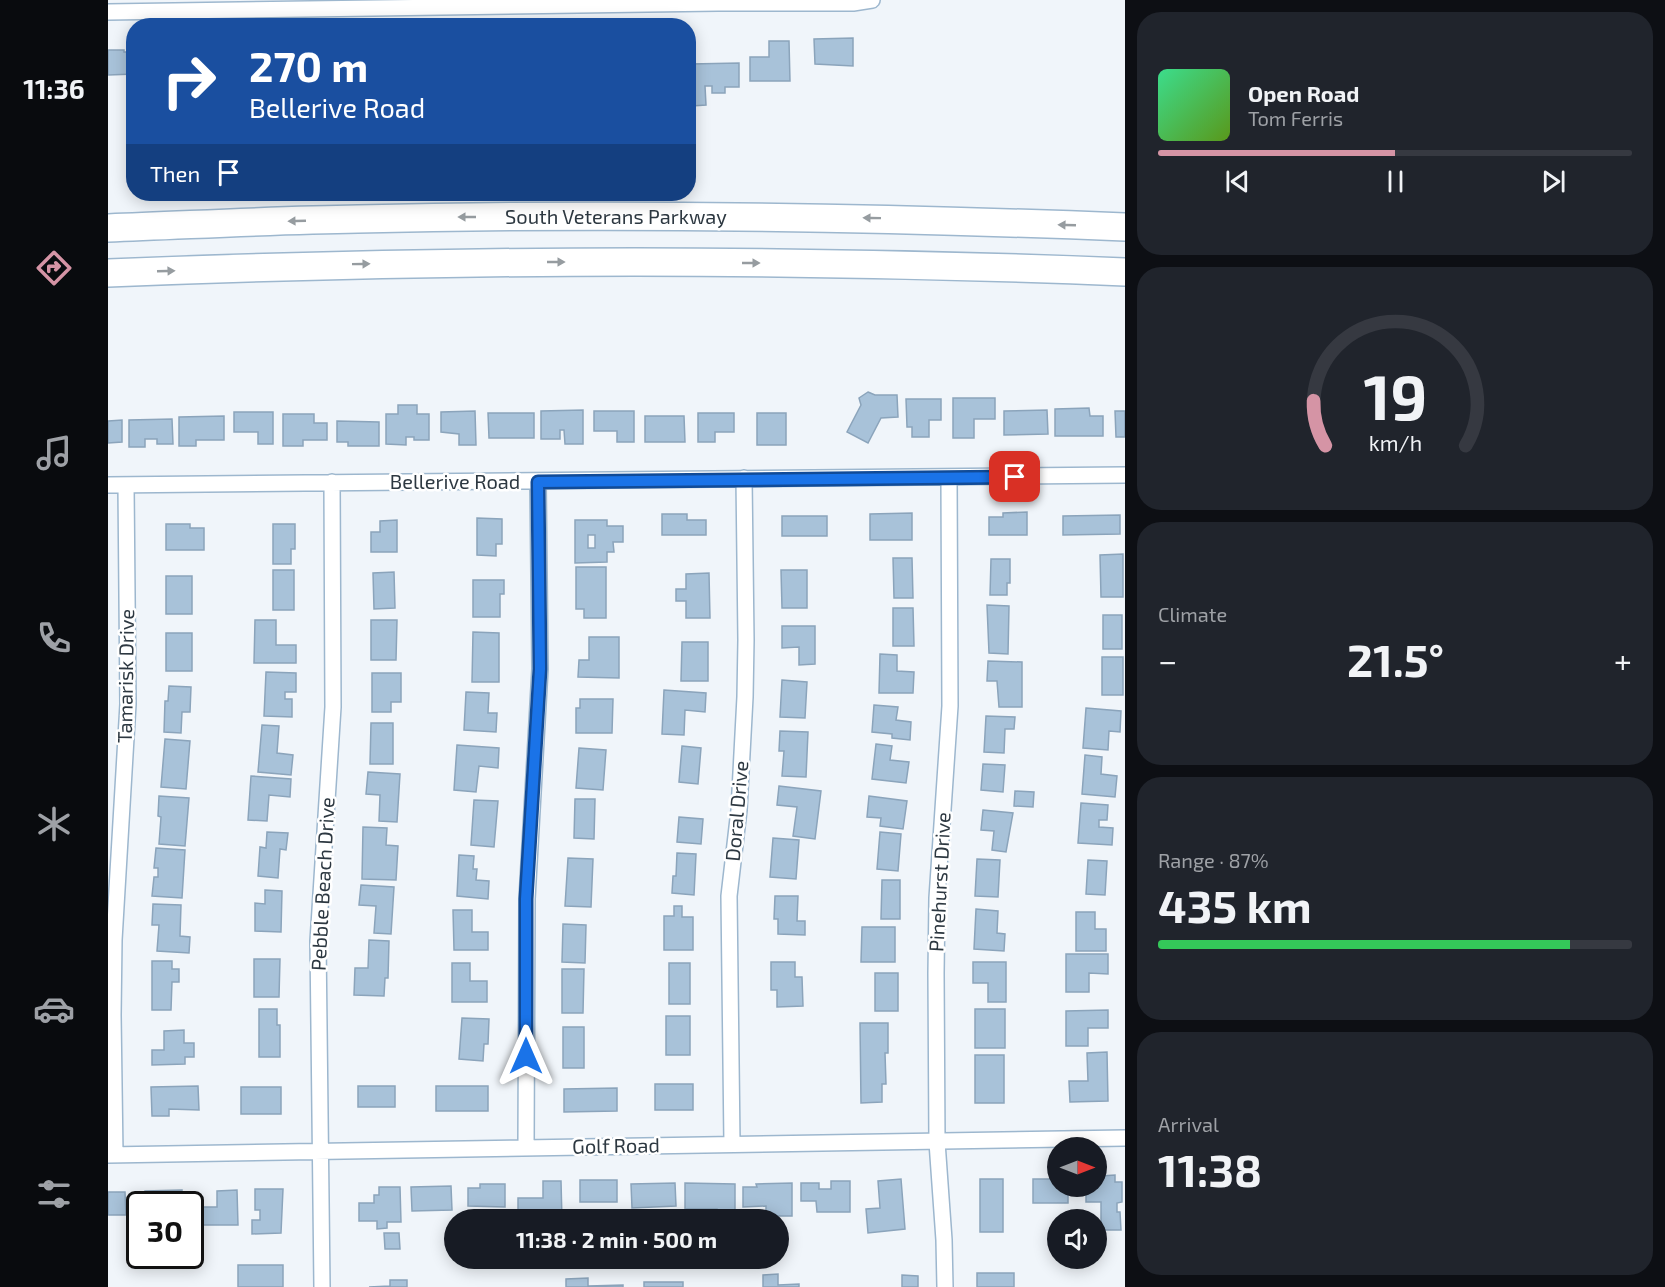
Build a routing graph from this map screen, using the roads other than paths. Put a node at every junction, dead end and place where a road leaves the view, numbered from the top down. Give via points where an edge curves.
1 (872, 0) edge
2 (469, 3) edge
3 (250, 5) edge
4 (108, 12) edge
5 (1125, 227) edge
6 (108, 228) edge
7 (1125, 272) edge
8 (108, 273) edge
9 (1125, 475) edge
10 (949, 477) junction
11 (744, 478) junction
12 (332, 482) junction
13 (538, 482) junction
14 (108, 485) edge
15 (126, 485) junction
16 (1125, 1138) edge
17 (937, 1142) junction
18 (732, 1144) junction
19 (526, 1147) junction
20 (320, 1151) junction
21 (112, 1155) edge
22 (322, 1287) edge
23 (945, 1287) edge

1 - 2 street
2 - 3 street
3 - 4 street
5 -> 6 highway, South Veterans Parkway via 938,220 568,216
8 -> 7 highway via 343,264 654,262 941,264
9 - 10 street, Bellerive Road
10 - 11 street, Bellerive Road
10 - 17 street, Pinehurst Drive via 951,661 937,898
11 - 13 street, Bellerive Road
11 - 18 street, Doral Drive via 745,697 739,810 729,896
12 - 13 street, Bellerive Road
12 - 15 street, Bellerive Road
12 - 20 street, Pebble Beach Drive via 333,707 318,941
13 - 19 street via 540,669 526,899
14 - 15 street, Bellerive Road
15 - 21 street, Tamarisk Drive via 128,704 117,863
16 - 17 street, Golf Road
17 - 18 street, Golf Road
17 - 23 street, Pinehurst Drive
18 - 19 street, Golf Road
19 - 20 street, Golf Road
20 - 21 street, Golf Road
20 - 22 street, Pebble Beach Drive

